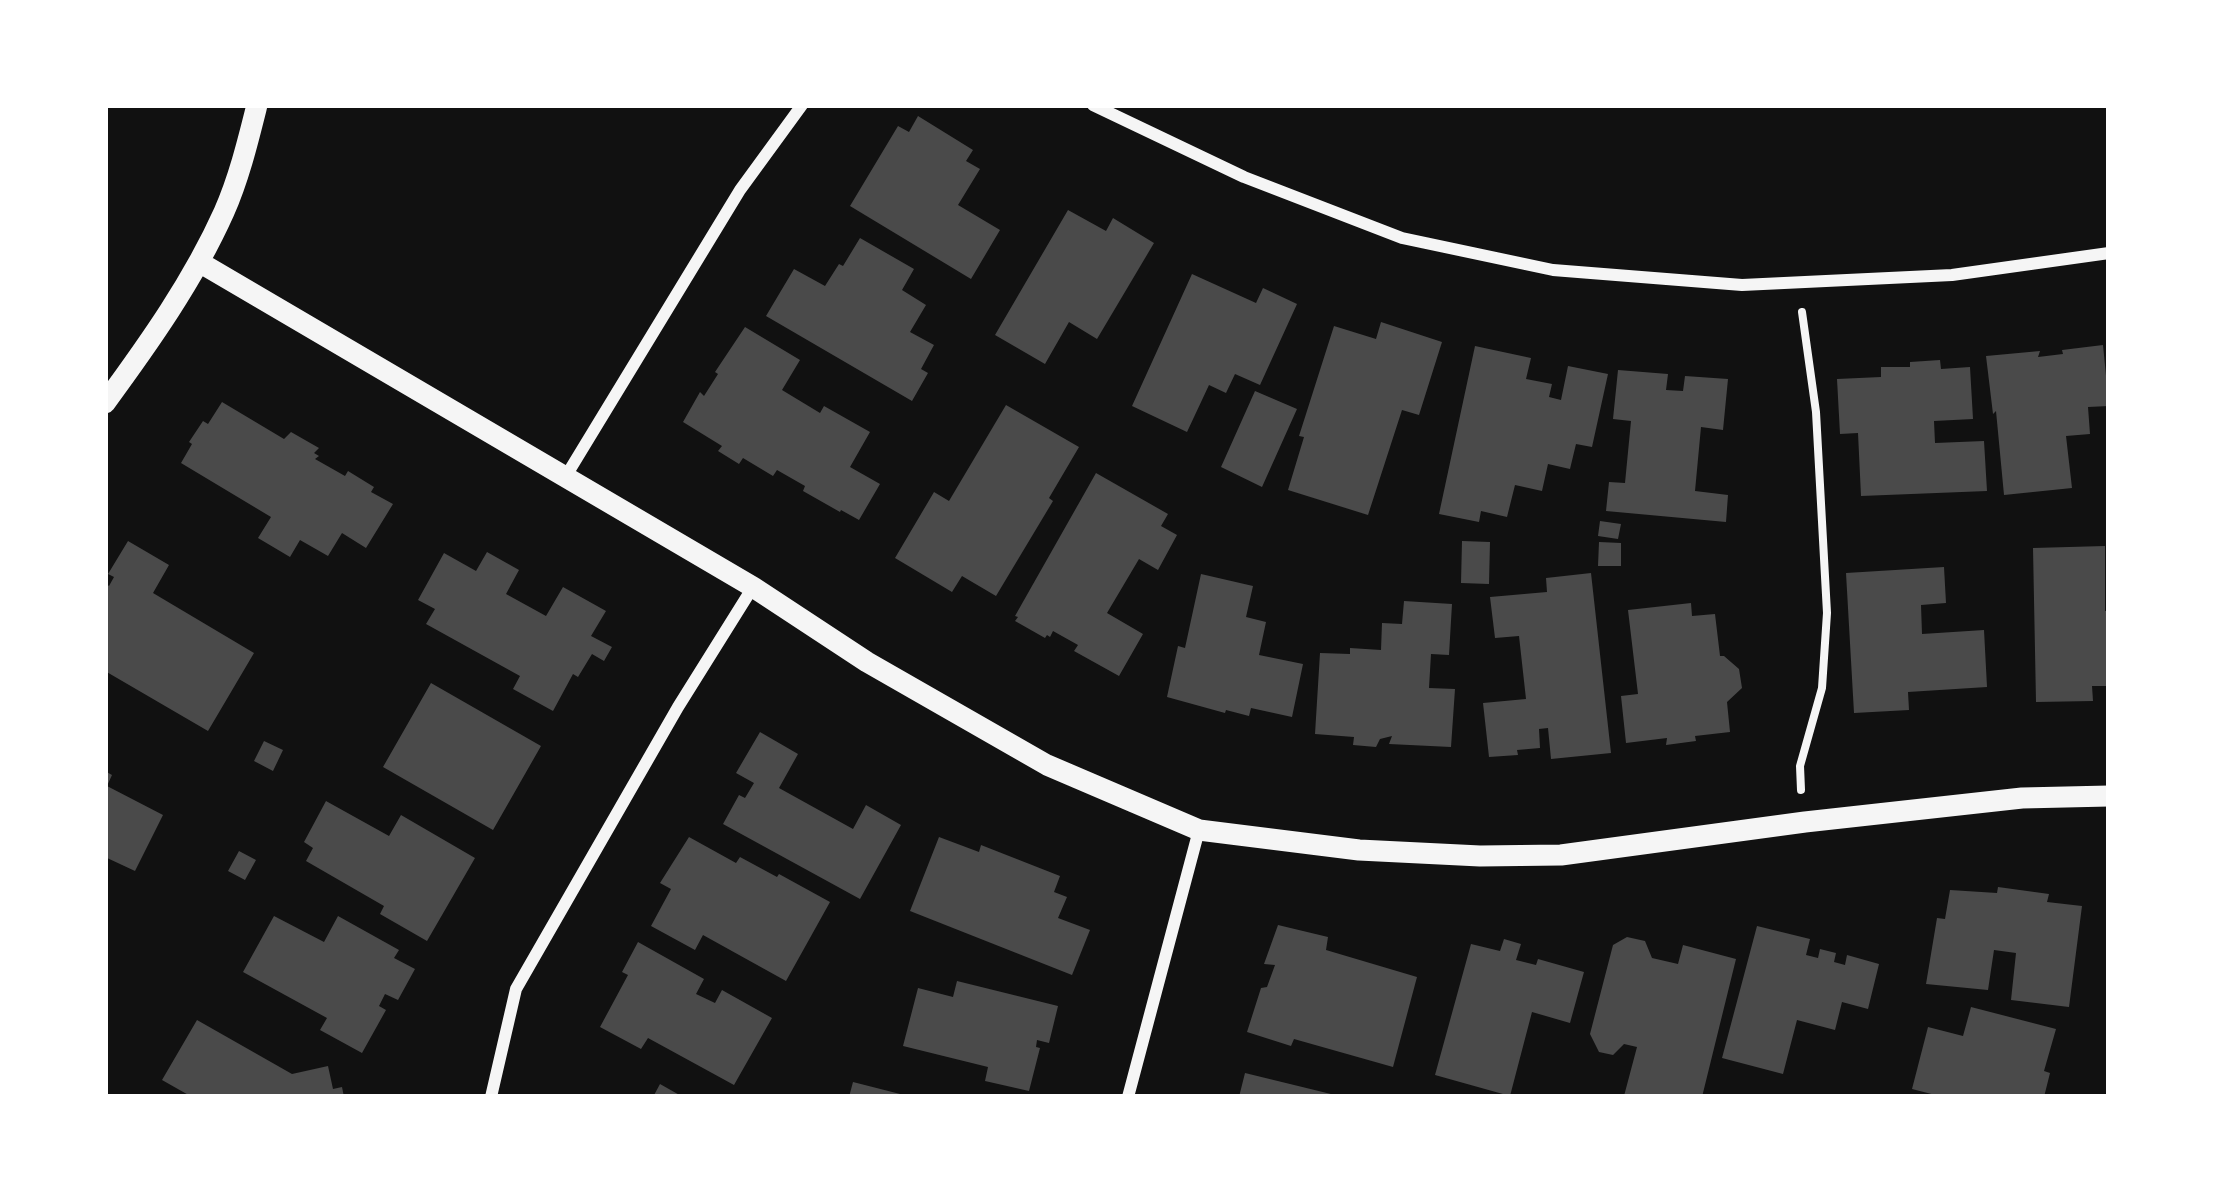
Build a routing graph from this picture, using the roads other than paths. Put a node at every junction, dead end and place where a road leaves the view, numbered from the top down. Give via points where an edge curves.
1 (257, 105) edge
2 (802, 105) edge
3 (1094, 105) edge
4 (2109, 253) edge
5 (200, 262) junction
6 (105, 403) edge
7 (566, 476) junction
8 (753, 587) junction
9 (2109, 796) edge
10 (1199, 830) junction
11 (491, 1097) edge
12 (1128, 1097) edge

1 - 5 street
2 - 7 street via 740,190
3 - 4 street via 1244,177 1402,238 1553,270 1742,285 1952,275
5 - 6 street
5 - 7 street
7 - 8 street
8 - 10 street via 1047,765
8 - 11 street via 516,989
9 - 10 street via 2022,798 1561,855 1359,850
10 - 12 street

